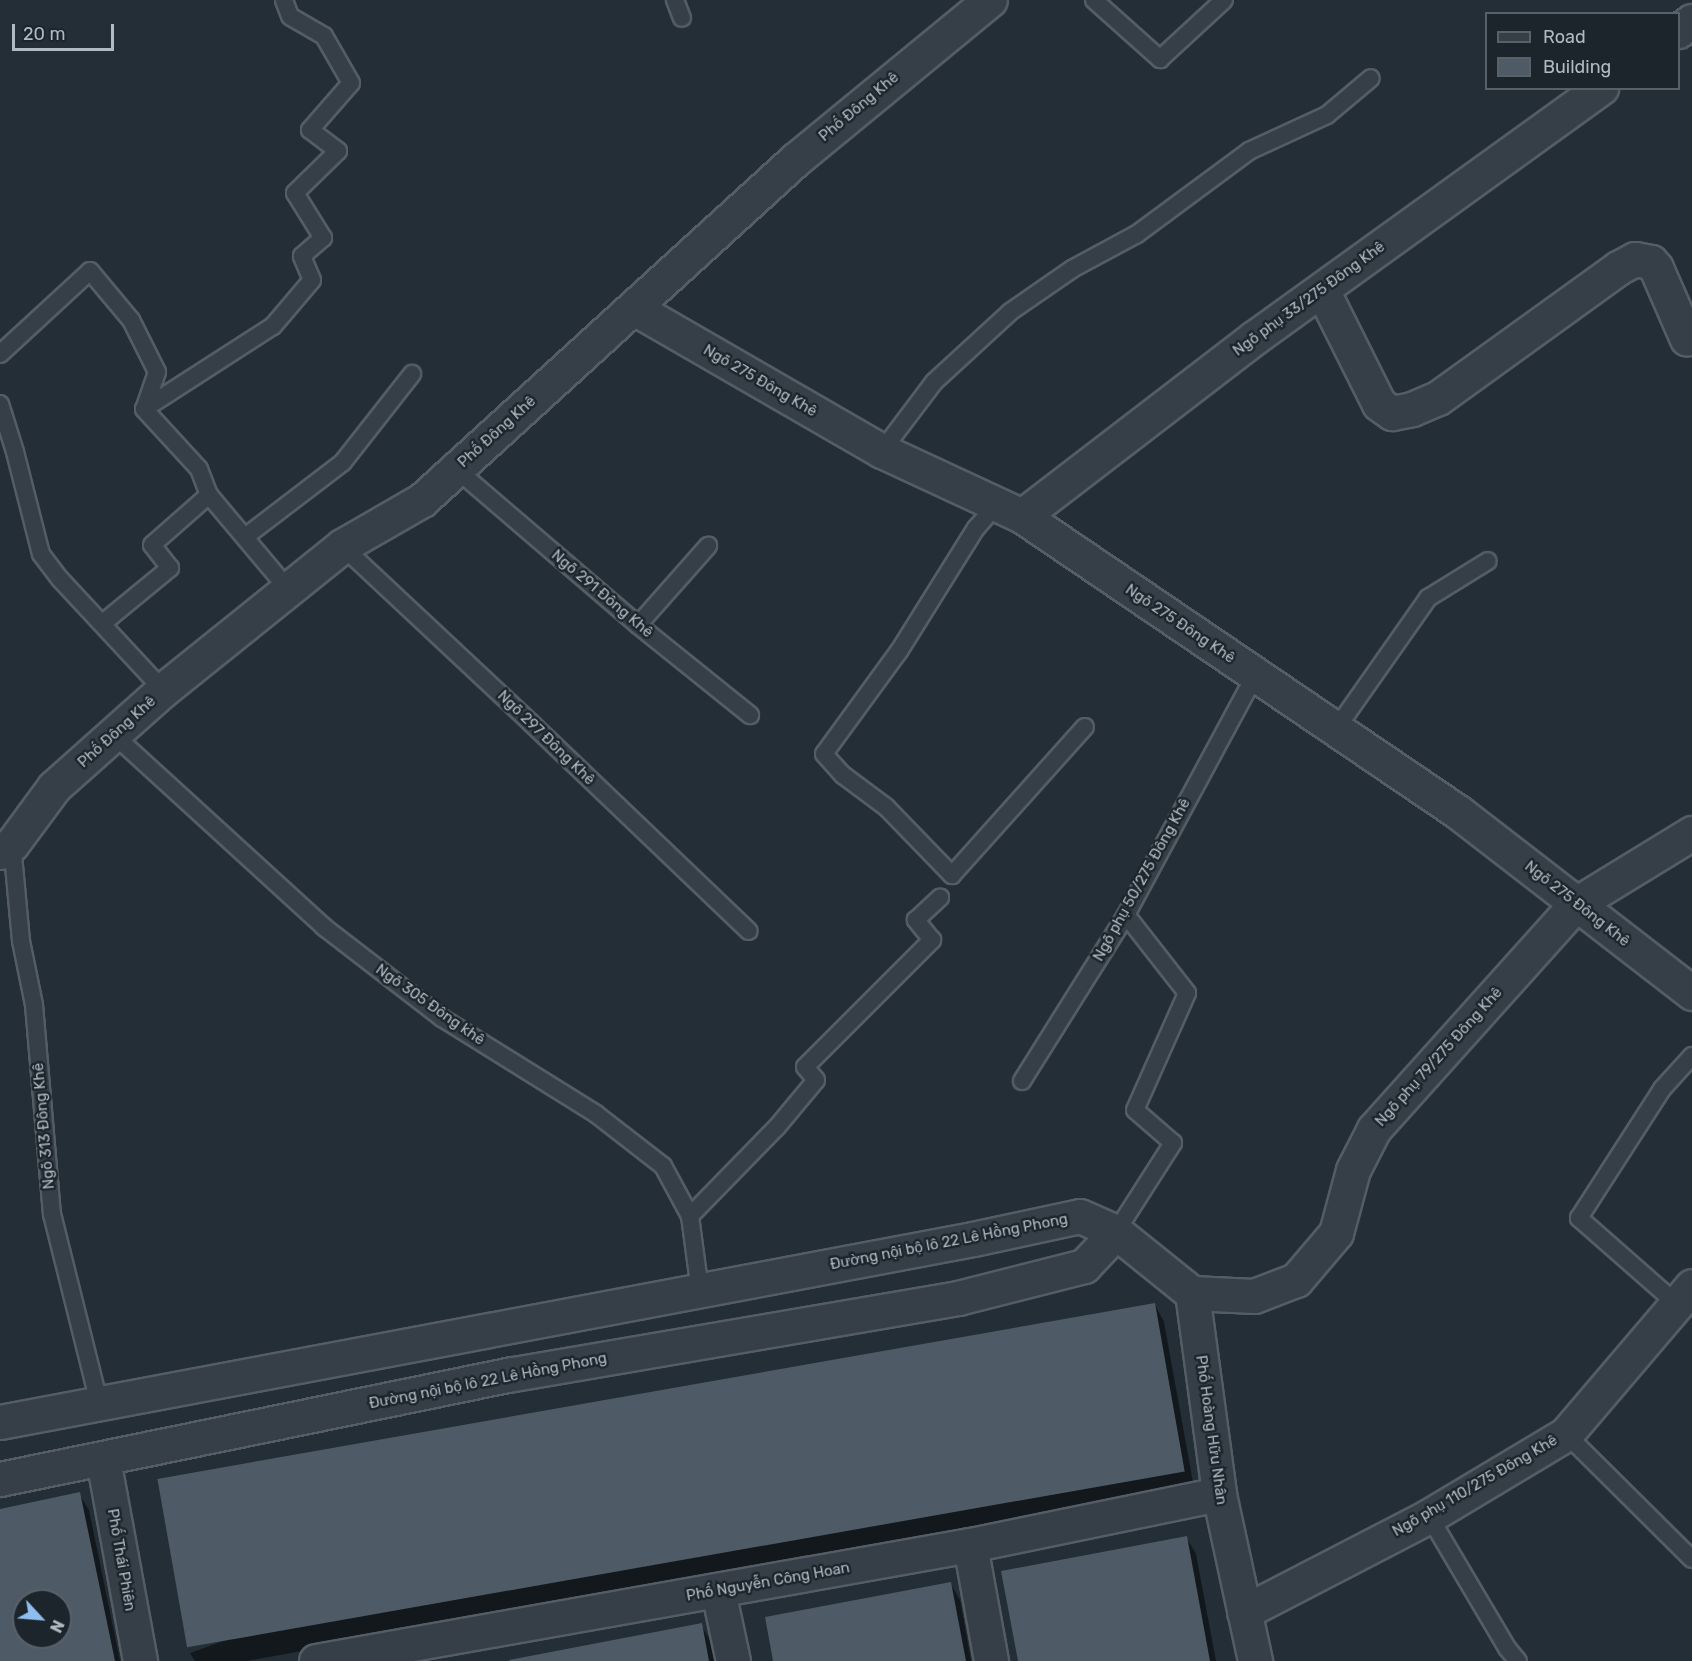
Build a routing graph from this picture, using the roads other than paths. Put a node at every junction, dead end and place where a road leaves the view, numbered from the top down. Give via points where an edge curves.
1 (284, 0) edge
2 (675, 0) edge
3 (990, 0) edge
4 (1094, 0) edge
5 (1224, 0) edge
6 (682, 18) dead end
7 (1371, 78) dead end
8 (1598, 90) edge
9 (1322, 290) junction
10 (634, 308) junction
11 (1687, 339) dead end
12 (0, 354) edge
13 (412, 374) dead end
14 (0, 404) edge
15 (144, 409) junction
16 (882, 451) junction
17 (456, 469) junction
18 (209, 495) junction
19 (1009, 510) junction
20 (245, 537) junction
21 (342, 546) junction
22 (708, 546) dead end
23 (1488, 561) dead end
24 (287, 588) junction
25 (104, 623) junction
26 (638, 625) junction
27 (1254, 675) junction
28 (163, 690) junction
29 (750, 715) dead end
30 (1085, 727) dead end
31 (1336, 729) junction
32 (114, 735) junction
33 (1692, 833) edge
34 (6, 848) edge
35 (940, 898) dead end
36 (1576, 904) junction
37 (1126, 915) junction
38 (748, 931) dead end
39 (1692, 993) edge
40 (1692, 1056) edge
41 (1022, 1081) dead end
42 (690, 1216) junction
43 (1116, 1232) junction
44 (700, 1291) junction
45 (1192, 1293) junction
46 (1685, 1295) edge
47 (99, 1404) junction
48 (0, 1422) edge
49 (1566, 1434) junction
50 (103, 1459) junction
51 (0, 1479) edge
52 (1219, 1494) junction
53 (1428, 1516) junction
54 (970, 1545) junction
55 (1692, 1559) edge
56 (718, 1591) junction
57 (1244, 1612) junction
58 (140, 1661) edge
59 (316, 1661) edge
60 (733, 1661) edge
61 (991, 1661) edge
62 (1255, 1661) edge
63 (1518, 1661) edge

1 - 15 lane via 290,16 324,36 351,83 310,130 338,151 295,193 323,238 302,256 312,280 273,326
2 - 6 lane
3 - 10 street, Phố Đông Khê via 795,160
4 - 5 lane via 1160,59
7 - 16 lane via 1327,115 1249,151 1137,234 1072,269 1010,312 934,382
8 - 9 street, Ngõ phụ 33/275 Đông Khê
9 - 11 street via 1378,404 1392,413 1412,410 1438,398 1618,267 1635,259 1650,262 1656,268
9 - 19 street, Ngõ phụ 33/275 Đông Khê
10 - 16 street, Ngõ 275 Đông Khê
10 - 17 street, Phố Đông Khê
12 - 15 lane via 90,271 131,320 157,372
13 - 20 lane via 343,462
14 - 25 lane via 41,554
15 - 18 lane via 199,469
16 - 19 street, Ngõ 275 Đông Khê
17 - 21 street, Phố Đông Khê via 422,500
17 - 26 lane, Ngõ 291 Đông Khê
18 - 20 lane
18 - 25 lane via 152,545 170,568
19 - 27 street, Ngõ 275 Đông Khê
19 - 30 lane via 976,528 899,651 824,754 843,776 886,807 952,875
20 - 24 lane
21 - 24 street, Phố Đông Khê
21 - 38 lane, Ngõ 297 Đông Khê
22 - 26 lane
23 - 31 lane via 1428,598
24 - 28 street, Phố Đông Khê
25 - 28 lane
26 - 29 lane, Ngõ 291 Đông Khê
27 - 31 street, Ngõ 275 Đông Khê
27 - 37 lane, Ngõ phụ 50/275 Đông Khê
28 - 32 street, Phố Đông Khê
31 - 36 street, Ngõ 275 Đông Khê via 1458,812
32 - 34 street, Phố Đông Khê via 54,787
32 - 42 lane, Ngõ 305 Đông khê via 324,927 442,1018 596,1114 663,1166
33 - 36 street, Ngõ phụ 79/275 Đông Khê
34 - 47 lane, Ngõ 313 Đông Khê via 34,1005 52,1214
35 - 42 lane via 916,920 932,940 805,1067 816,1080 777,1127
36 - 39 street, Ngõ 275 Đông Khê
36 - 45 street, Ngõ phụ 79/275 Đông Khê via 1374,1129 1353,1170 1336,1233 1296,1280 1254,1296
37 - 41 lane, Ngõ phụ 50/275 Đông Khê
37 - 43 lane via 1187,993 1135,1110 1173,1143
40 - 46 lane via 1662,1089 1579,1218
42 - 44 lane, Ngõ 305 Đông khê
43 - 44 street, Đường nội bộ lô 22 Lê Hồng Phong via 1080,1216
43 - 45 street
43 - 50 street, Đường nội bộ lô 22 Lê Hồng Phong via 1084,1266 958,1298 512,1374
44 - 47 street, Đường nội bộ lô 22 Lê Hồng Phong
45 - 52 street, Phố Hoàng Hữu Nhân
46 - 49 street, Ngõ phụ 110/275 Đông Khê
47 - 48 street, Đường nội bộ lô 22 Lê Hồng Phong
49 - 53 street, Ngõ phụ 110/275 Đông Khê
49 - 55 lane
50 - 51 street, Đường nội bộ lô 22 Lê Hồng Phong
50 - 58 street, Phố Thái Phiên
52 - 54 street, Phố Nguyễn Công Hoan
52 - 57 street, Phố Hoàng Hữu Nhân
53 - 57 street, Ngõ phụ 110/275 Đông Khê
53 - 63 lane
54 - 56 street, Phố Nguyễn Công Hoan
54 - 61 street
56 - 59 street, Phố Nguyễn Công Hoan
56 - 60 street
57 - 62 street, Phố Hoàng Hữu Nhân

